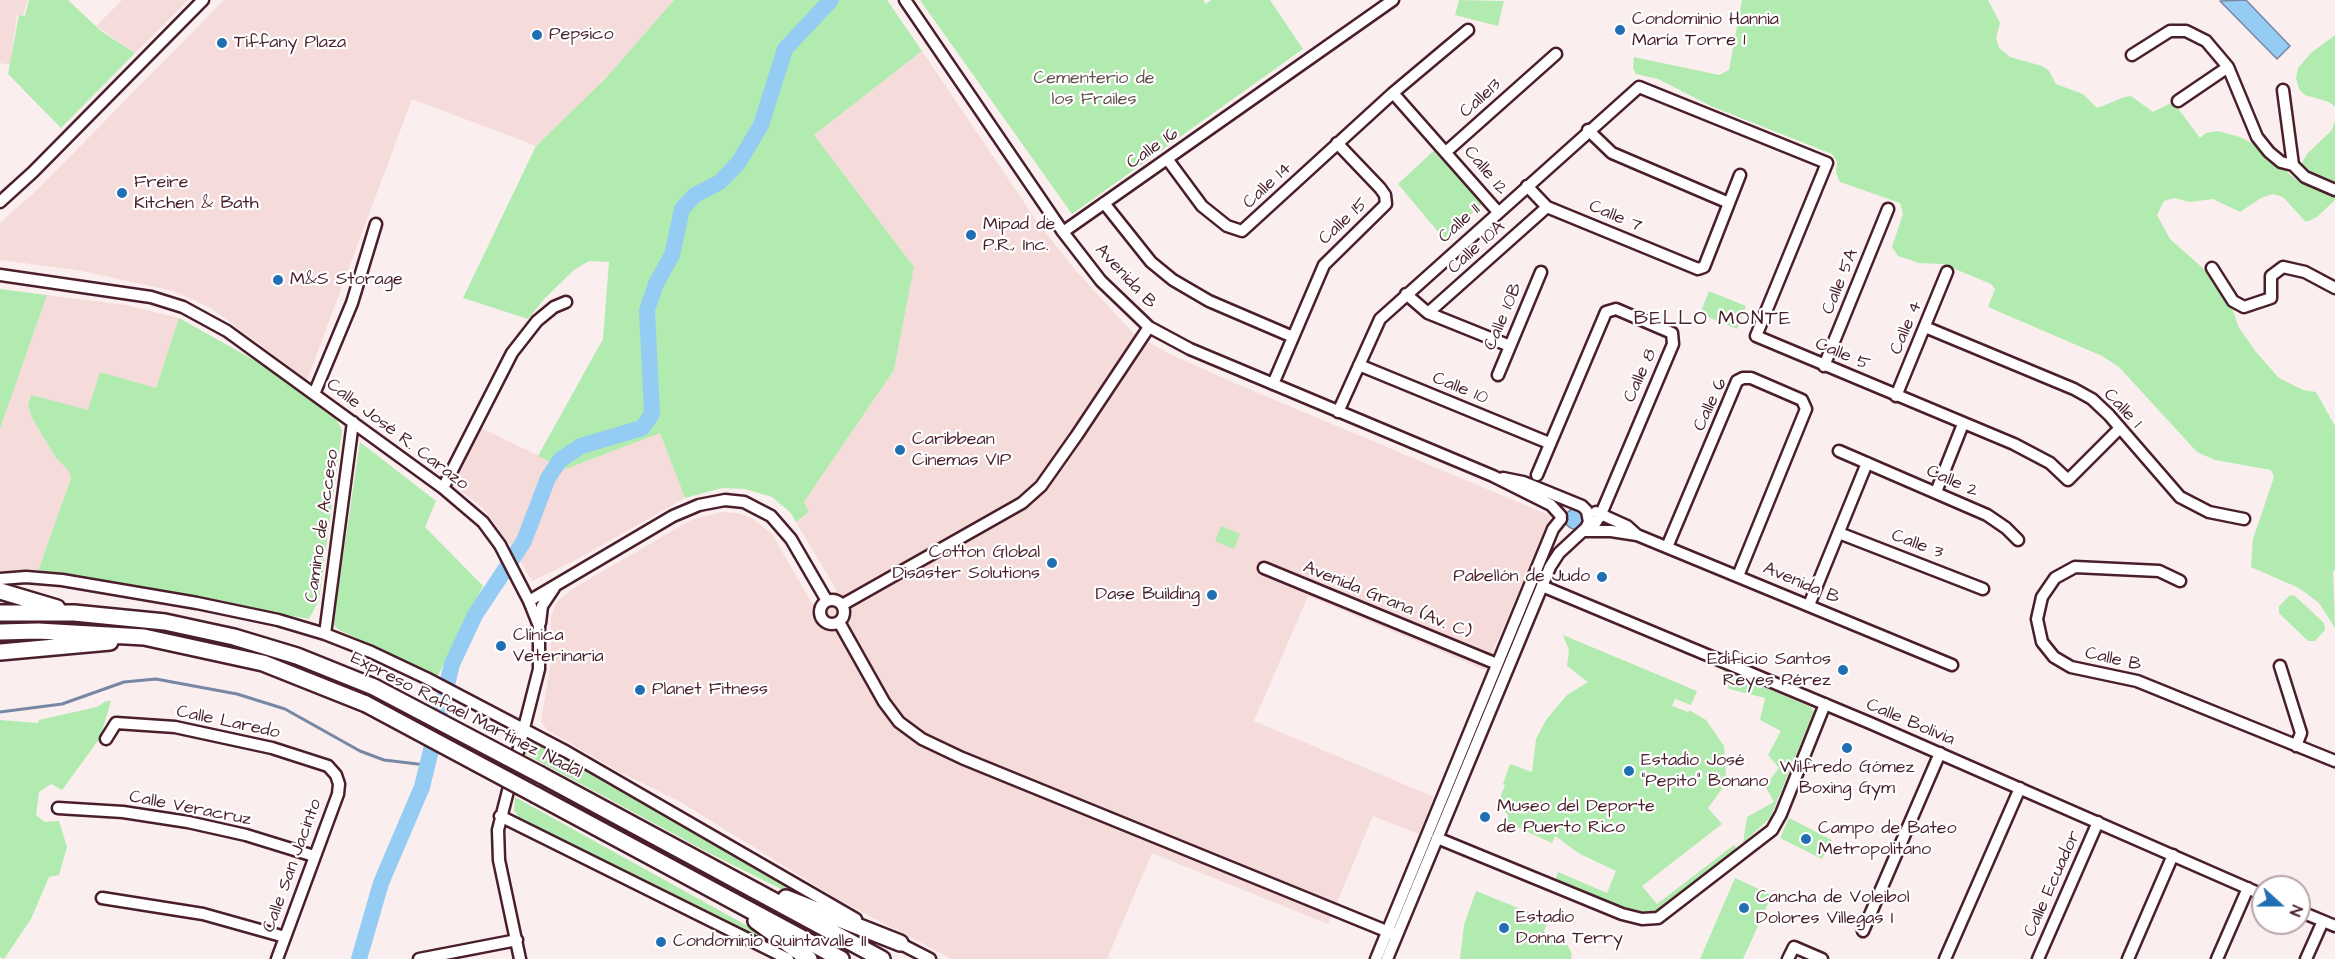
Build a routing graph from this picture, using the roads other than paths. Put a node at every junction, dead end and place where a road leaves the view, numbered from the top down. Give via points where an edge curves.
1 (203, 0) edge
2 (905, 0) edge
3 (1394, 0) edge
4 (1468, 30) dead end
5 (1556, 54) dead end
6 (2132, 55) dead end
7 (2228, 67) junction
8 (1639, 87) joint
9 (2283, 90) dead end
10 (1393, 93) junction
11 (2178, 101) dead end
12 (1588, 130) junction
13 (1337, 143) junction
14 (1447, 151) junction
15 (1168, 160) junction
16 (2292, 165) junction
17 (1740, 175) dead end
18 (1527, 186) junction
19 (2335, 190) edge
20 (0, 202) edge
21 (1104, 203) junction
22 (1729, 203) junction
23 (1547, 207) junction
24 (1888, 209) dead end
25 (1498, 212) junction
26 (376, 224) dead end
27 (1063, 232) junction
28 (2212, 268) dead end
29 (1541, 272) dead end
30 (1947, 272) dead end
31 (0, 275) edge
32 (2335, 288) edge
33 (1406, 294) junction
34 (566, 302) dead end
35 (1428, 313) junction
36 (1149, 327) junction
37 (1925, 327) junction
38 (1293, 337) junction
39 (1510, 346) junction
40 (1359, 364) junction
41 (1824, 366) junction
42 (1498, 375) dead end
43 (1273, 384) junction
44 (314, 394) junction
45 (1896, 396) junction
46 (1338, 412) junction
47 (353, 422) junction
48 (1963, 424) junction
49 (2120, 428) junction
50 (1550, 443) junction
51 (1839, 451) dead end
52 (1867, 463) junction
53 (1493, 476) junction
54 (1537, 476) dead end
55 (443, 488) junction
56 (1936, 492) junction
57 (1580, 506) junction
58 (1601, 514) junction
59 (1561, 518) junction
60 (2244, 519) dead end
61 (1583, 530) junction
62 (1839, 533) junction
63 (1637, 535) junction
64 (2018, 540) dead end
65 (1667, 547) junction
66 (1264, 568) dead end
67 (1738, 576) junction
68 (0, 579) edge
69 (2180, 581) dead end
70 (555, 585) junction
71 (1542, 586) junction
72 (1983, 589) dead end
73 (0, 591) edge
74 (0, 596) edge
75 (29, 600) junction
76 (529, 601) junction
77 (827, 601) junction
78 (842, 605) junction
79 (1809, 605) junction
80 (0, 613) edge
81 (74, 613) junction
82 (839, 622) junction
83 (539, 626) junction
84 (0, 632) edge
85 (325, 634) junction
86 (144, 637) junction
87 (0, 652) edge
88 (1497, 664) junction
89 (1952, 665) dead end
90 (2280, 666) dead end
91 (1825, 704) junction
92 (523, 730) junction
93 (106, 738) dead end
94 (2296, 746) junction
95 (1940, 753) junction
96 (2335, 761) edge
97 (339, 784) joint
98 (2020, 789) junction
99 (58, 808) dead end
100 (500, 816) junction
101 (2098, 822) junction
102 (1437, 838) junction
103 (2173, 855) junction
104 (314, 856) junction
105 (746, 886) junction
106 (2248, 888) junction
107 (2251, 889) edge
108 (102, 898) dead end
109 (736, 903) junction
110 (2311, 916) edge
111 (2323, 921) junction
112 (2335, 926) edge
113 (1863, 930) dead end
114 (1392, 933) junction
115 (285, 937) junction
116 (517, 940) junction
117 (900, 943) junction
118 (277, 959) edge
119 (419, 959) edge
120 (520, 959) edge
121 (788, 959) edge
122 (809, 959) edge
123 (842, 959) edge
124 (882, 959) edge
125 (930, 959) edge
126 (1376, 959) edge
127 (1387, 959) edge
128 (1788, 959) edge
129 (1822, 959) edge
130 (1945, 959) edge
131 (2038, 959) edge
132 (2128, 959) edge
133 (2217, 959) edge
134 (2306, 959) edge

1 - 20 street
2 - 27 street, Avenida B
3 - 15 street, Calle 16
4 - 10 street, Calle 14
5 - 14 street, Calle13
6 - 7 street via 2178,30 2206,41
7 - 11 street
7 - 16 street via 2258,137 2281,162
8 - 12 street, Calle 11
8 - 41 street, Calle 5 via 1827,163 1756,336
9 - 16 street
10 - 13 street, Calle 14
10 - 14 street
12 - 18 street, Calle 11
12 - 22 street via 1612,153
13 - 15 street, Calle 14 via 1242,231 1227,226 1202,206
13 - 38 street, Calle 15 via 1380,188 1386,204 1324,265
14 - 25 street, Calle 12
15 - 21 street, Calle 16
16 - 19 street via 2305,177
17 - 22 street
18 - 23 street, Calle 7
18 - 25 street, Calle 11
21 - 27 street, Calle 16
21 - 38 street via 1151,262 1173,280 1209,301
22 - 23 street, Calle 7 via 1704,267 1698,269
23 - 35 street, Calle 10A
24 - 41 street, Calle 5A
25 - 33 street, Calle 11
26 - 44 street via 352,303
27 - 36 street, Avenida B via 1101,281
28 - 32 street via 2233,301 2244,307 2271,298 2271,276 2283,267 2305,272
29 - 39 street, Calle 10B
30 - 37 street, Calle 4
31 - 44 street, Calle José R. Carazo via 151,297 183,307 227,331
33 - 35 street
33 - 40 street, Calle 11 via 1380,319
34 - 55 street via 537,321 512,352
35 - 39 street
36 - 43 street, Avenida B
36 - 78 street via 1041,486 1022,503
37 - 45 street, Calle 4
37 - 49 street, Calle 1 via 2074,389 2091,399
38 - 43 street, Calle 15
39 - 42 street, Calle 10B
40 - 46 street, Calle 11
40 - 50 street, Calle 10
41 - 45 street, Calle 5
43 - 46 street, Avenida B
44 - 47 street, Calle José R. Carazo
45 - 48 street, Calle 5
46 - 53 street, Avenida B
47 - 55 street, Calle José R. Carazo
47 - 85 street, Camino de Acceso
48 - 49 street, Calle 5 via 2040,457 2067,480
48 - 56 street
49 - 60 street, Calle 1 via 2180,497 2209,512
50 - 54 street, Calle 8
50 - 58 street, Calle 8 via 1606,312 1616,309 1672,333 1673,344
51 - 52 street, Calle 2
52 - 56 street, Calle 2
52 - 62 street
53 - 57 street, Avenida B via 1523,482
53 - 59 street, Avenida B via 1551,505
55 - 76 street, Calle José R. Carazo via 483,522 500,545
56 - 64 street, Calle 2 via 1997,520
57 - 58 street, Avenida B
57 - 59 street via 1565,509
57 - 61 street via 1589,514
58 - 61 street, Calle 8
58 - 63 street, Avenida B
59 - 61 street via 1569,531
59 - 88 street
61 - 63 street, Avenida B
61 - 71 street, Calle 8 via 1553,562
62 - 72 street, Calle 3
62 - 79 street
63 - 65 street, Avenida B
65 - 67 street, Avenida B
65 - 67 street, Calle 6 via 1737,381 1751,378 1802,400 1806,409
66 - 88 street, Avenida Grana (Av. C)
67 - 79 street, Avenida B
68 - 85 street via 26,577 120,590 278,620
69 - 94 street, Calle B via 2159,571 2075,567 2055,578 2042,597 2037,620 2042,642 2054,657 2071,667 2137,681
70 - 76 street
70 - 77 street via 673,516 725,500 744,502 771,516 791,539
70 - 83 street via 542,606
71 - 91 street, Calle Bolivia
71 - 102 street, Calle 8
73 - 75 highway
74 - 75 highway
75 - 81 highway
76 - 83 street, Calle José R. Carazo
77 - 78 street via 835,600
77 - 82 street via 821,617 830,624
78 - 82 street via 844,614
79 - 89 street, Avenida B
80 - 81 highway, Expreso Rafael Martínez Nadal
81 - 105 highway, Expreso Rafael Martínez Nadal, bridge via 165,622 234,637 297,656 374,687
82 - 114 street via 884,702 900,722 922,739
83 - 92 street, Calle José R. Carazo via 540,659
84 - 86 highway, Expreso Rafael Martínez Nadal
85 - 92 street via 426,678
86 - 87 highway
86 - 109 highway, Expreso Rafael Martínez Nadal, bridge via 263,663 366,704
88 - 114 street
90 - 94 street via 2301,733
91 - 95 street, Calle Bolivia
91 - 102 street via 1772,830 1658,918 1636,918
92 - 100 street, Calle José R. Carazo
92 - 117 street
93 - 97 street, Calle Laredo via 116,723 175,728 272,748 328,766
94 - 96 street, Calle B
95 - 98 street, Calle Bolivia
95 - 113 street
97 - 104 street, Calle San Jacinto
98 - 101 street, Calle Bolivia
98 - 130 street
99 - 104 street, Calle Veracruz via 188,822
100 - 116 street, Calle José R. Carazo via 499,860
100 - 121 street
101 - 103 street, Calle Bolivia
101 - 131 street, Calle Ecuador
102 - 114 street, Calle 8
103 - 106 street, Calle Bolivia
103 - 132 street
104 - 115 street, Calle San Jacinto
105 - 117 highway via 788,898
105 - 124 highway, Expreso Rafael Martínez Nadal
106 - 107 street, Calle Bolivia
106 - 133 street
108 - 115 street via 203,914
109 - 122 highway via 766,930
109 - 123 highway, Expreso Rafael Martínez Nadal
110 - 111 street
111 - 112 street
111 - 134 street
114 - 126 street
114 - 127 street
115 - 118 street, Calle San Jacinto
116 - 119 street
116 - 120 street, Calle José R. Carazo
117 - 125 street
128 - 129 street via 1794,947

